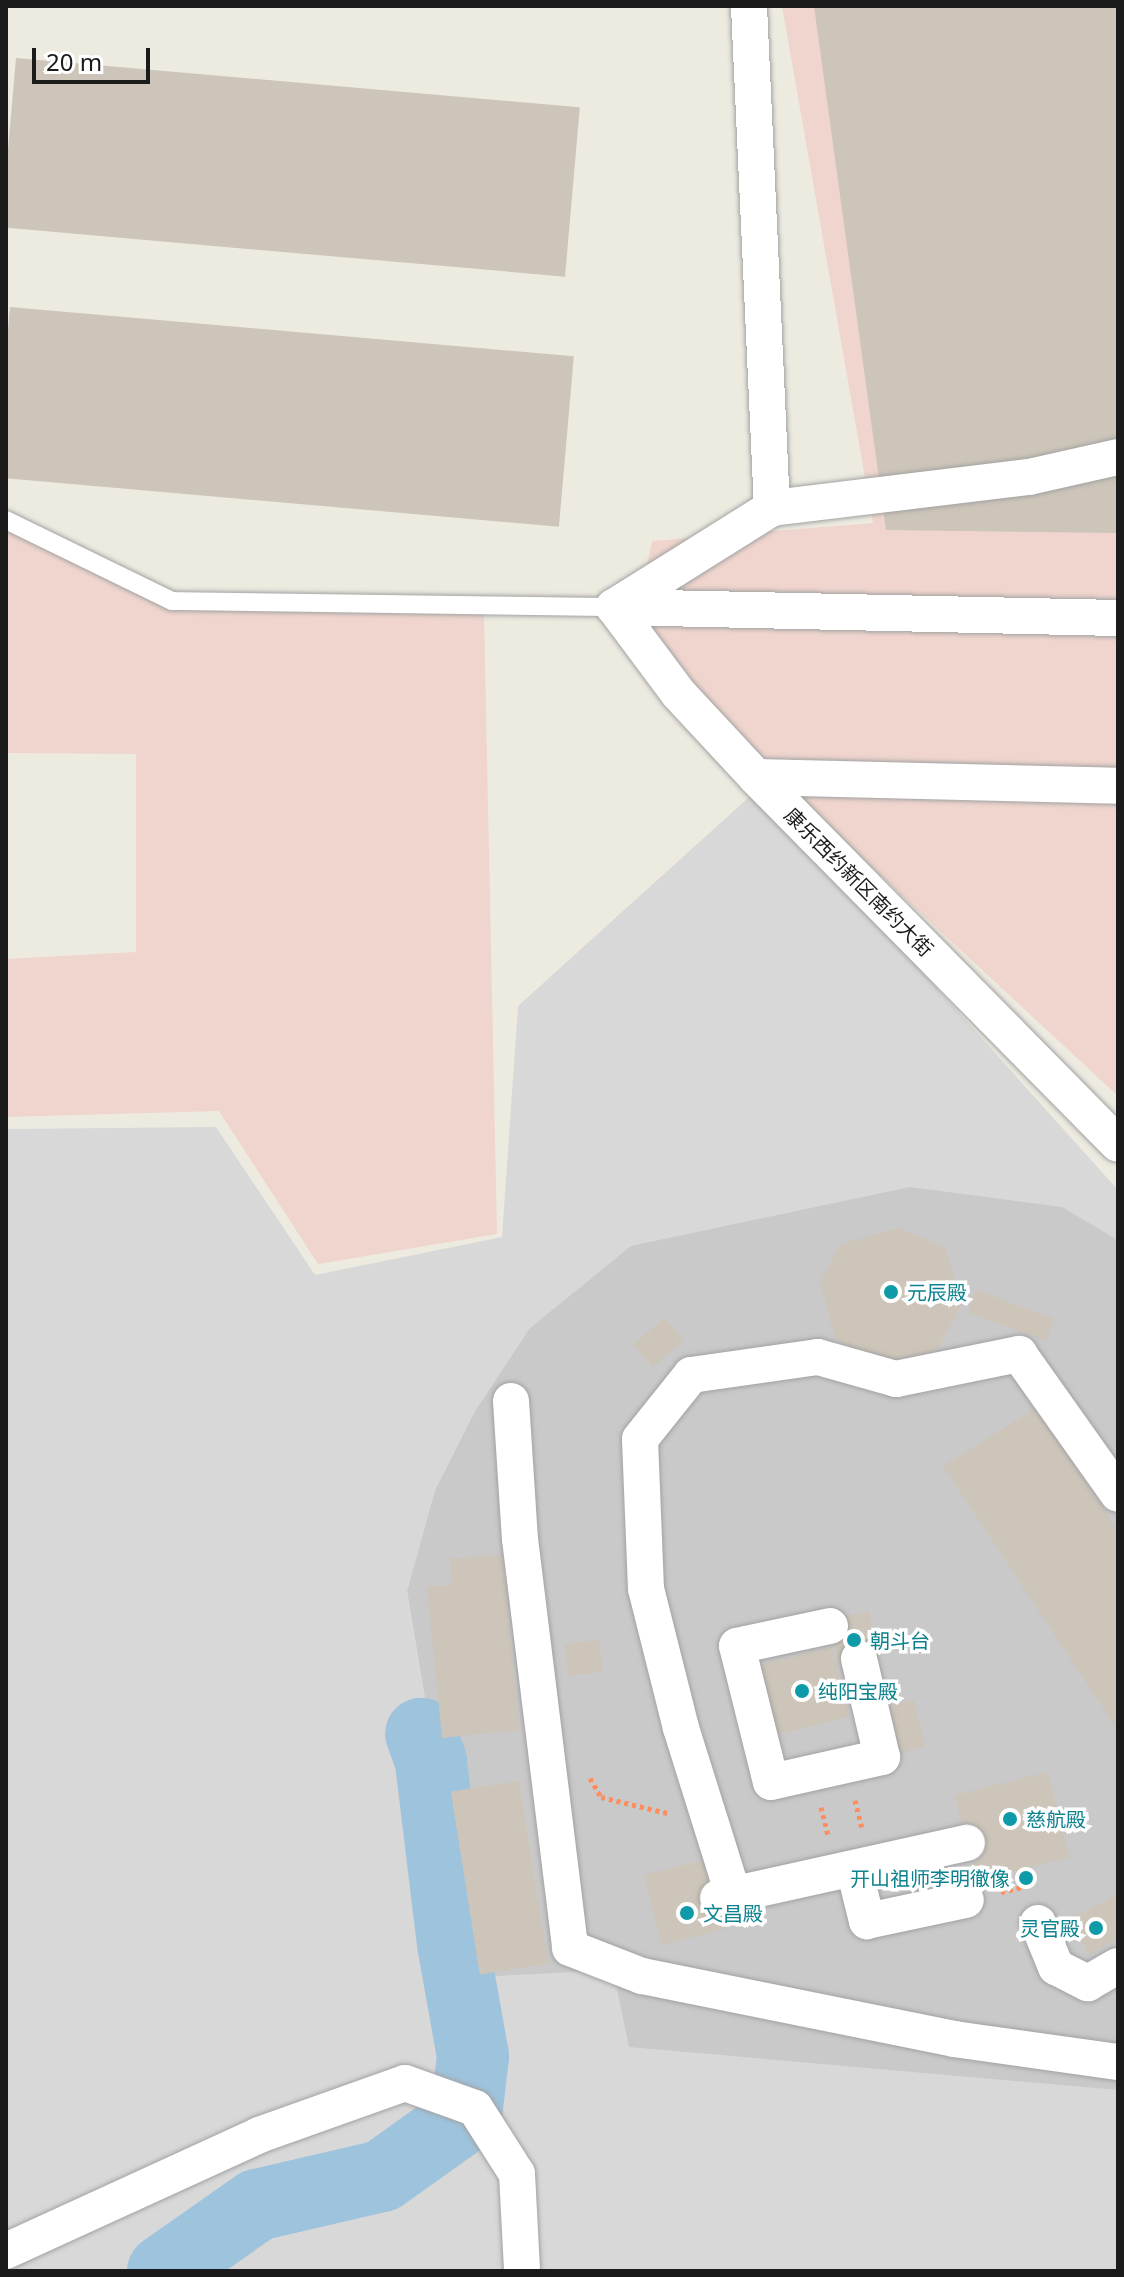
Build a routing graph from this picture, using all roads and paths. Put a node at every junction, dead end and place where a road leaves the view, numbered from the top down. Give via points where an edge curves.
1 (749, 6) edge
2 (1118, 457) edge
3 (772, 508) junction
4 (6, 520) edge
5 (614, 607) junction
6 (1118, 618) edge
7 (756, 777) junction
8 (1118, 786) edge
9 (1118, 1144) edge
10 (511, 1401) dead end
11 (1118, 1494) edge
12 (830, 1626) dead end
13 (859, 1659) dead end
14 (545, 1734) junction
15 (846, 1765) junction
16 (812, 1773) junction
17 (711, 1823) junction
18 (967, 1843) dead end
19 (854, 1869) junction
20 (966, 1900) dead end
21 (1038, 1923) dead end
22 (1118, 1966) edge
23 (1118, 2062) edge
24 (6, 2251) edge
25 (522, 2271) edge

1 - 3 street
2 - 3 street via 1029,477
3 - 5 street
4 - 5 lane via 172,601
5 - 6 street
5 - 7 street, 康乐西约新区南约大街 via 678,693
7 - 8 street
7 - 9 street, 康乐西约新区南约大街
10 - 14 street via 520,1539
11 - 17 street via 1019,1354 896,1379 818,1357 691,1375 640,1439 646,1589
12 - 16 street via 737,1646 771,1782
13 - 15 street via 882,1757
14 - 17 path via 586,1770 601,1797
14 - 23 street via 570,1948 642,1976 954,2039
15 - 16 street
15 - 19 path
16 - 19 path
17 - 19 street via 725,1896
18 - 19 street
19 - 20 street via 867,1921
21 - 22 street via 1056,1967 1088,1983
24 - 25 street via 259,2135 405,2083 475,2108 509,2161 517,2174

